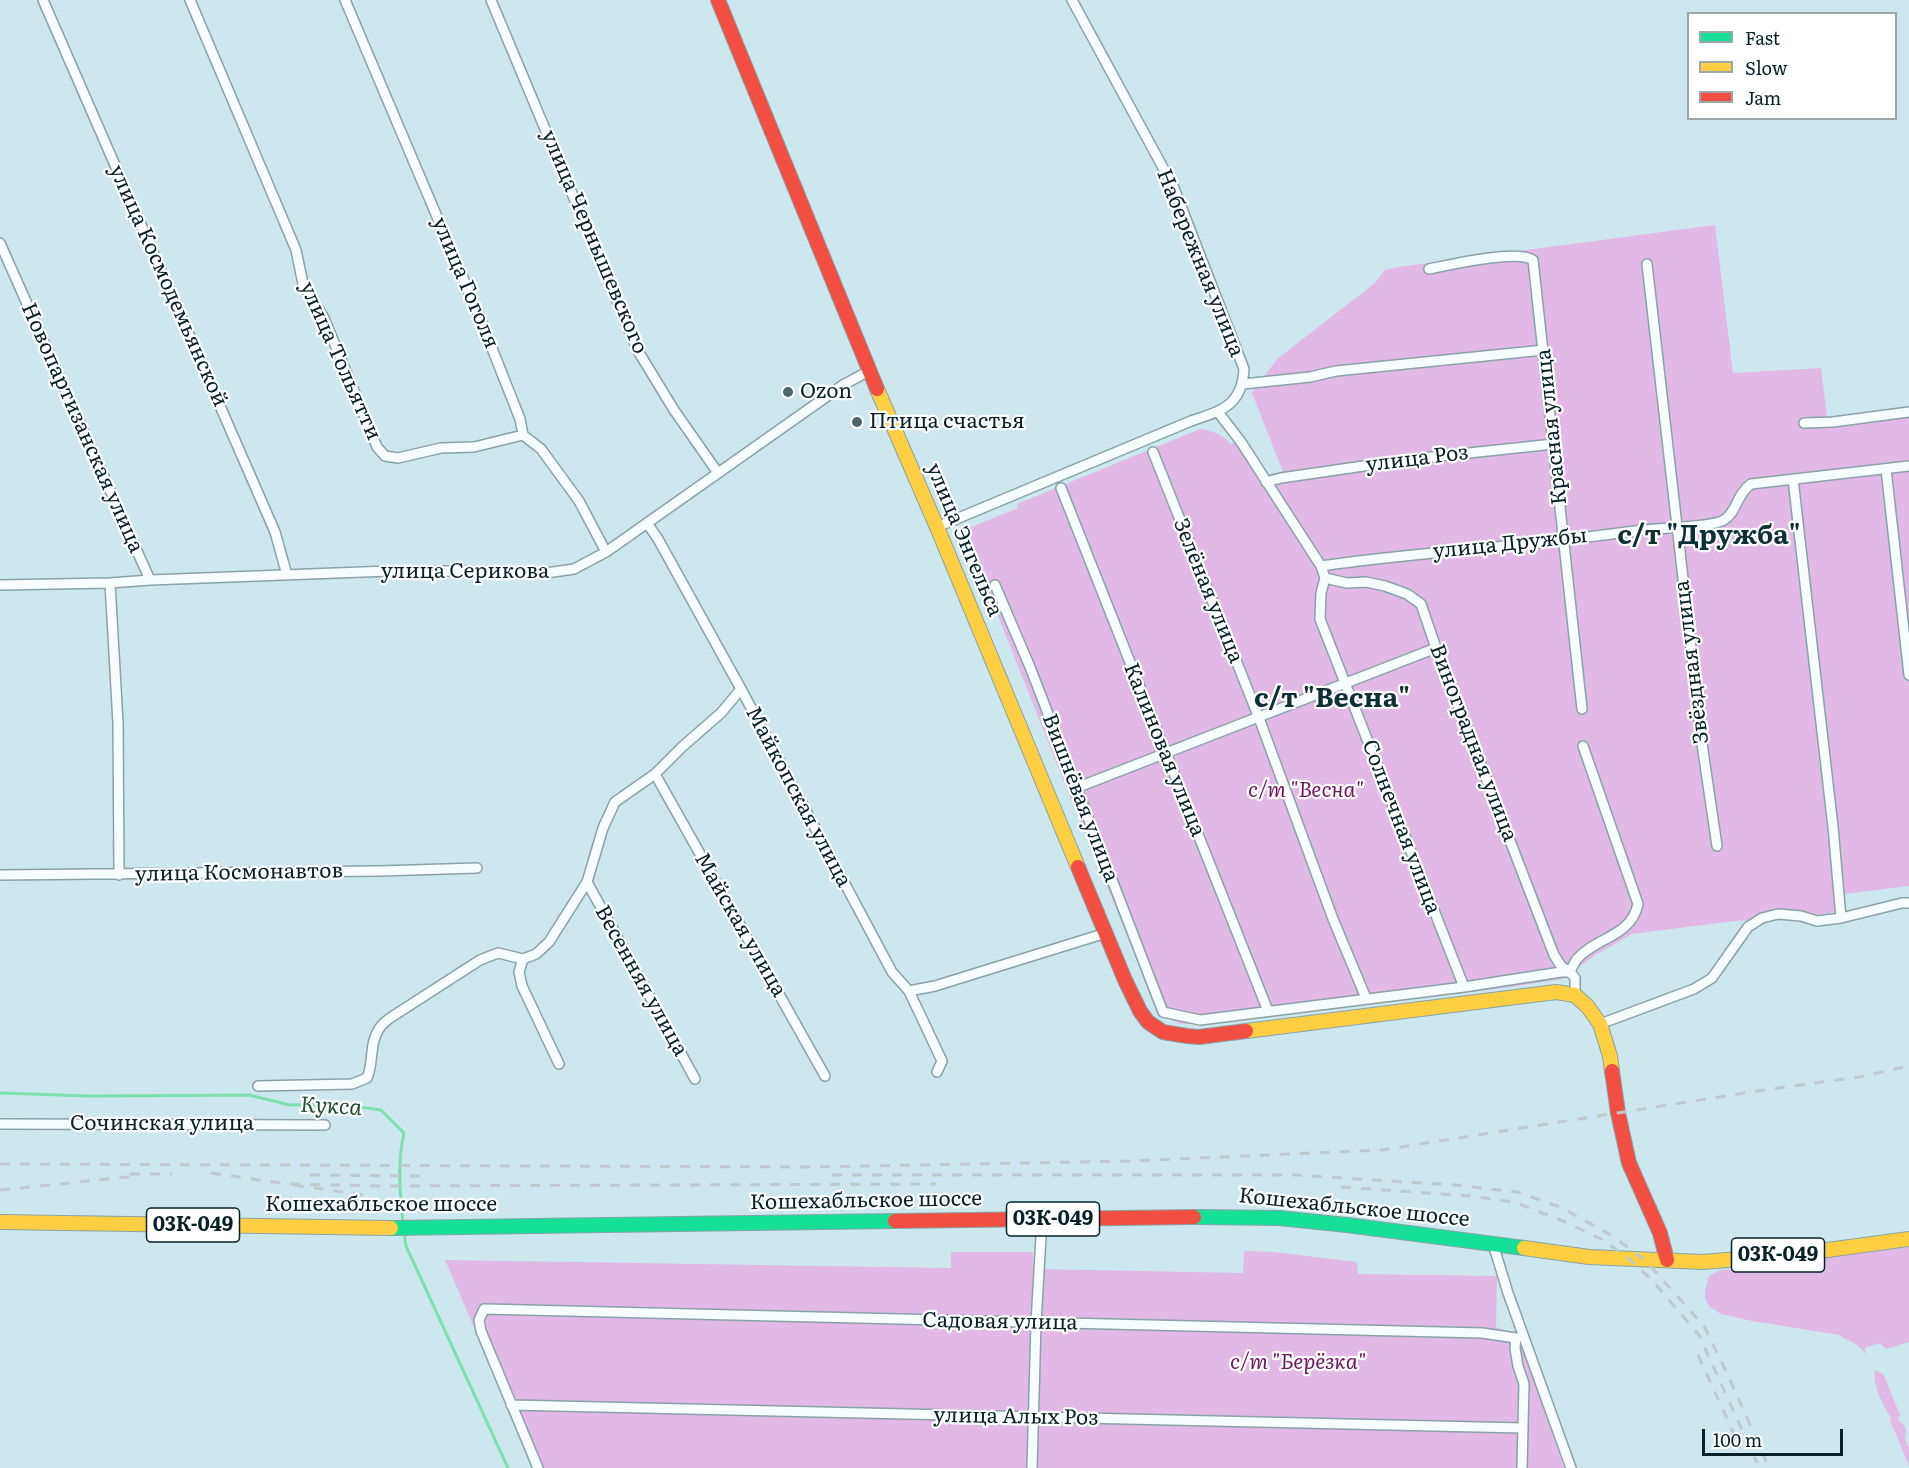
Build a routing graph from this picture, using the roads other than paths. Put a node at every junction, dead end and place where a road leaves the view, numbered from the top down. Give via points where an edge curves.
1 (43, 0) edge
2 (190, 0) edge
3 (345, 0) edge
4 (491, 0) edge
5 (718, 0) edge
6 (1072, 0) edge
7 (0, 243) edge
8 (1647, 264) dead end
9 (1429, 269) dead end
10 (1544, 350) junction
11 (869, 371) junction
12 (1243, 384) junction
13 (1218, 412) junction
14 (1909, 412) edge
15 (1804, 423) dead end
16 (523, 435) junction
17 (1554, 444) junction
18 (1153, 452) dead end
19 (1909, 466) edge
20 (1886, 469) junction
21 (718, 473) junction
22 (1793, 478) junction
23 (1266, 482) junction
24 (1061, 488) dead end
25 (647, 524) junction
26 (1676, 526) junction
27 (937, 527) junction
28 (1564, 539) junction
29 (606, 552) junction
30 (1321, 566) junction
31 (287, 575) junction
32 (1325, 578) junction
33 (150, 580) junction
34 (110, 583) junction
35 (0, 585) edge
36 (995, 585) dead end
37 (1436, 648) junction
38 (1909, 675) edge
39 (1345, 683) junction
40 (741, 689) junction
41 (1582, 709) dead end
42 (1259, 718) junction
43 (1583, 746) dead end
44 (1166, 754) junction
45 (655, 774) junction
46 (1076, 788) junction
47 (1717, 846) dead end
48 (477, 868) dead end
49 (0, 875) edge
50 (119, 875) junction
51 (587, 882) junction
52 (1907, 901) edge
53 (1841, 918) junction
54 (1106, 933) junction
55 (523, 959) junction
56 (1570, 972) junction
57 (1464, 987) junction
58 (909, 991) junction
59 (1575, 995) junction
60 (1366, 998) junction
61 (1268, 1011) junction
62 (1600, 1024) junction
63 (559, 1064) dead end
64 (937, 1072) dead end
65 (825, 1076) dead end
66 (695, 1079) dead end
67 (258, 1086) dead end
68 (0, 1124) edge
69 (325, 1125) dead end
70 (1042, 1219) junction
71 (0, 1222) edge
72 (1909, 1239) edge
73 (1493, 1244) junction
74 (1667, 1260) junction
75 (1036, 1323) junction
76 (1519, 1335) junction
77 (511, 1406) junction
78 (1033, 1418) junction
79 (1522, 1428) junction
80 (538, 1468) edge
81 (1032, 1468) edge
82 (1522, 1468) edge
83 (1571, 1468) edge

1 - 31 street, улица Космодемьянской via 275,532
2 - 16 street, улица Тольятти via 296,250 303,284 324,318 377,447 385,456 398,458
3 - 16 street, улица Гоголя via 480,318
4 - 21 street, улица Чернышевского via 638,351
5 - 11 main road, улица Энгельса
6 - 12 street, Набережная улица via 1174,188 1244,369
7 - 33 street, Новопартизанская улица
8 - 26 street, Звёздная улица
9 - 10 street, Красная улица via 1528,256 1533,260
10 - 12 street
10 - 17 street, Красная улица
11 - 21 street, улица Серикова
11 - 27 main road, улица Энгельса
12 - 13 street, Набережная улица via 1232,402
13 - 23 street, Солнечная улица
13 - 27 street, Набережная улица
14 - 15 street
16 - 29 street via 541,449 572,492
17 - 23 street, улица Роз via 1412,459
17 - 28 street, Красная улица
18 - 42 street, Зелёная улица
19 - 20 street, улица Дружбы
20 - 22 street, улица Дружбы
20 - 38 street
21 - 25 street, улица Серикова
22 - 26 street, улица Дружбы via 1751,484 1724,520
22 - 53 street
23 - 30 street, Солнечная улица
24 - 44 street, Калиновая улица
25 - 29 street, улица Серикова
25 - 40 street, Майкопская улица
26 - 28 street, улица Дружбы
26 - 47 street, Звёздная улица
27 - 54 main road, улица Энгельса
28 - 30 street, улица Дружбы
28 - 41 street, Красная улица
29 - 31 street, улица Серикова via 574,569 546,573
30 - 32 street, Солнечная улица
31 - 33 street, улица Серикова
32 - 37 street, Виноградная улица via 1366,582 1407,594 1421,604
32 - 39 street, Солнечная улица via 1320,619
33 - 34 street, улица Серикова
34 - 35 street, улица Серикова
34 - 50 street via 118,723
36 - 46 street, Вишнёвая улица
37 - 39 street
37 - 56 street, Виноградная улица via 1554,955
39 - 42 street
39 - 57 street, Солнечная улица
40 - 45 street via 721,713
40 - 58 street, Майкопская улица via 892,972
42 - 44 street
42 - 60 street, Зелёная улица
43 - 56 street via 1638,904 1624,928 1577,959
44 - 46 street
44 - 61 street, Калиновая улица
45 - 51 street via 615,802
45 - 65 street, Майская улица
46 - 61 street, Вишнёвая улица via 1163,1012 1200,1020
48 - 50 street, улица Космонавтов
49 - 50 street, улица Космонавтов
51 - 55 street via 549,942
51 - 66 street, Весенняя улица
52 - 53 street
53 - 62 street via 1817,921 1778,914 1762,918 1748,927 1712,978 1694,989
54 - 58 street
54 - 59 main road, улица Энгельса via 1136,1003 1152,1026 1176,1036 1199,1037 1534,994
55 - 63 street via 519,972 522,986
55 - 67 street, Сочинская улица via 498,953 480,960 390,1018 379,1029 372,1047 372,1068 367,1078 352,1084
56 - 57 street
56 - 59 street via 1575,978
57 - 60 street
58 - 64 street, Майкопская улица via 942,1061
59 - 62 main road
60 - 61 street
62 - 74 main road via 1610,1056 1629,1163 1660,1233
68 - 69 street, Сочинская улица
70 - 71 main road, Кошехабльское шоссе / 03К-049 via 422,1228
70 - 73 main road, Кошехабльское шоссе / 03К-049 via 1279,1218
70 - 75 street
72 - 74 main road, Кошехабльское шоссе / 03К-049 via 1798,1254 1703,1262
73 - 74 main road, Кошехабльское шоссе / 03К-049 via 1589,1257
73 - 76 street
75 - 76 street, Садовая улица
75 - 77 street, Садовая улица via 484,1309 479,1320 481,1331
75 - 78 street
76 - 79 street via 1515,1348 1524,1384
76 - 83 street
77 - 78 street, улица Алых Роз
77 - 80 street
78 - 79 street, улица Алых Роз
78 - 81 street
79 - 82 street

